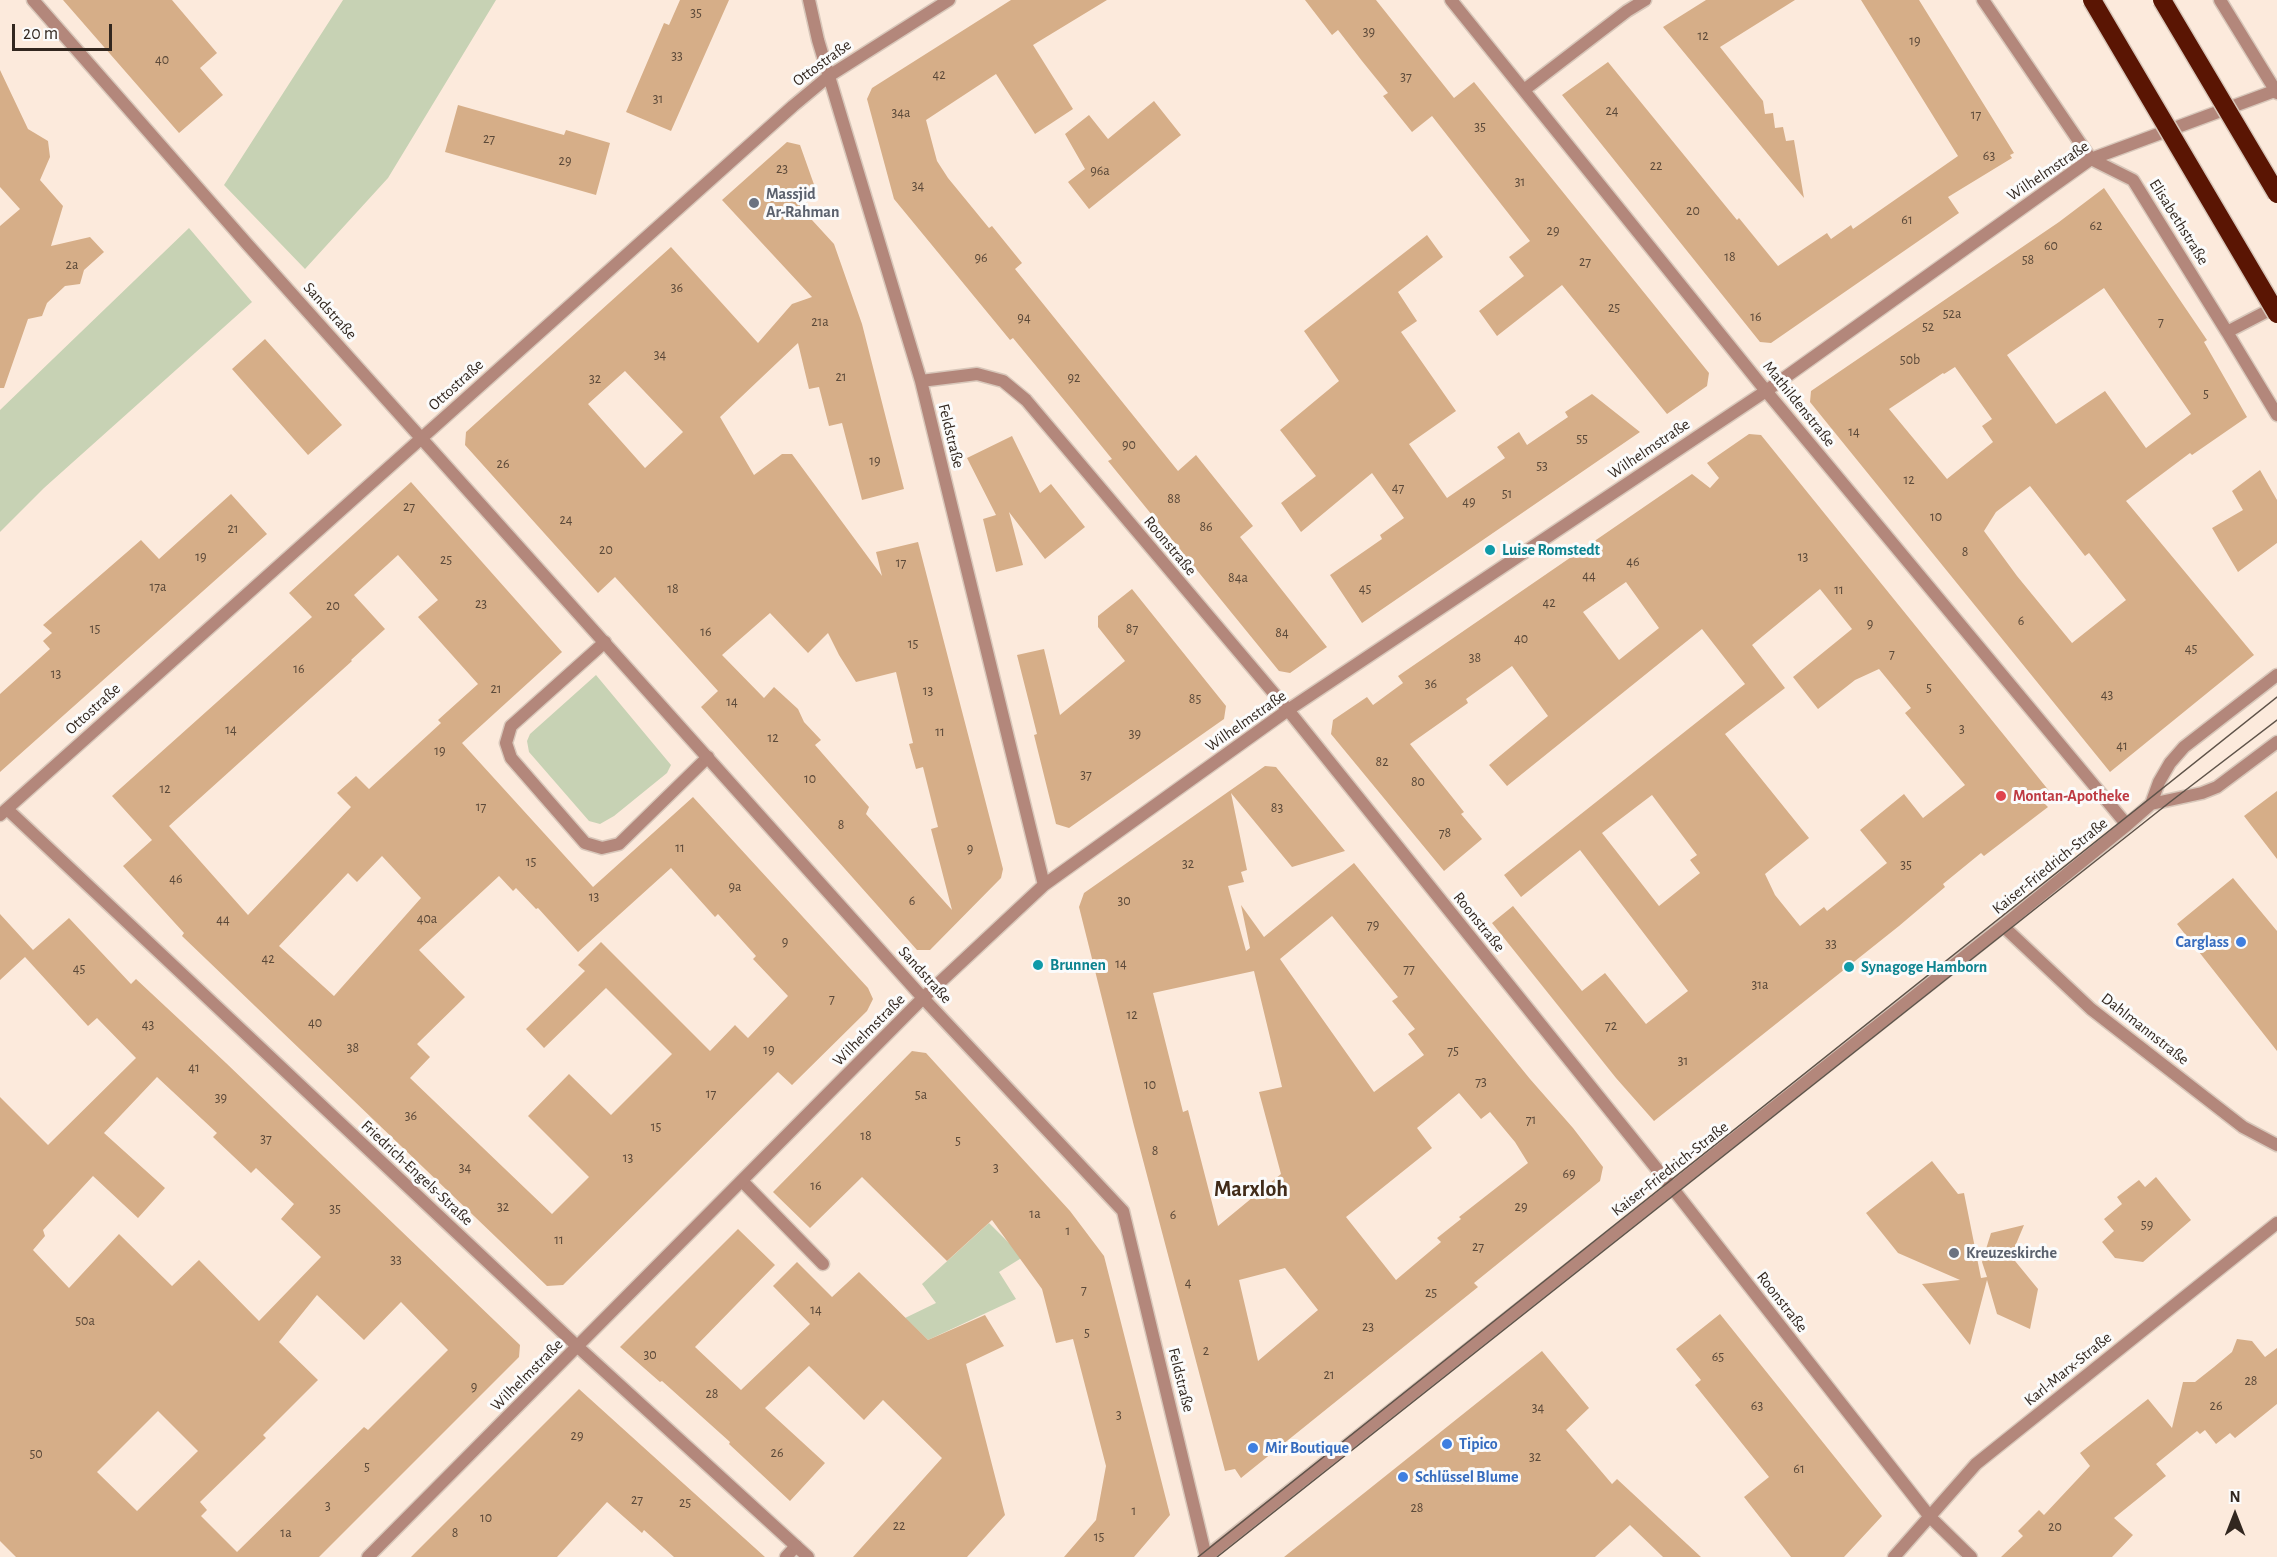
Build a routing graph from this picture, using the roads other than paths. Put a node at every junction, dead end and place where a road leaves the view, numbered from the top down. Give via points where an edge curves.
1 (33, 0) edge
2 (809, 0) edge
3 (949, 0) edge
4 (1451, 0) edge
5 (1645, 0) edge
6 (1983, 0) edge
7 (2092, 0) edge
8 (2162, 0) edge
9 (2220, 0) edge
10 (829, 76) junction
11 (1524, 90) junction
12 (2277, 91) edge
13 (2091, 159) junction
14 (2277, 194) edge
15 (2277, 306) edge
16 (2277, 314) edge
17 (2227, 332) junction
18 (921, 381) junction
19 (1766, 391) junction
20 (2277, 415) edge
21 (422, 437) junction
22 (605, 642) junction
23 (2277, 675) edge
24 (1288, 710) junction
25 (2277, 742) edge
26 (708, 757) junction
27 (2151, 804) junction
28 (3, 812) edge
29 (2127, 825) junction
30 (1044, 885) junction
31 (2003, 926) junction
32 (923, 998) junction
33 (2277, 1145) edge
34 (742, 1181) junction
35 (1672, 1188) junction
36 (1123, 1211) joint
37 (2277, 1223) edge
38 (824, 1264) dead end
39 (578, 1347) junction
40 (1930, 1517) junction
41 (796, 1546) junction
42 (368, 1557) edge
43 (786, 1557) edge
44 (808, 1557) edge
45 (1206, 1557) edge
46 (1894, 1557) edge
47 (1971, 1557) edge

1 - 21 street, Sandstraße
2 - 10 street, Feldstraße
3 - 10 street, Ottostraße
4 - 11 street, Mathildenstraße
5 - 11 street
6 - 13 street, Elisabethstraße
7 - 16 highway, bridge
8 - 14 highway, bridge
9 - 12 street
10 - 18 street, Feldstraße
10 - 21 street, Ottostraße
11 - 19 street, Mathildenstraße
12 - 13 street, Wilhelmstraße
13 - 17 street, Elisabethstraße via 2133,180
13 - 19 street, Wilhelmstraße
15 - 17 street
17 - 20 street, Elisabethstraße
18 - 24 street, Roonstraße via 977,374 1003,381 1026,400
18 - 30 street, Feldstraße
19 - 24 street, Wilhelmstraße
19 - 29 street, Mathildenstraße
21 - 22 street, Sandstraße
21 - 28 street, Ottostraße
22 - 26 street, Sandstraße
22 - 26 street via 511,726 506,743 511,758 585,843 602,848 619,844
23 - 27 street, Kaiser-Friedrich-Straße via 2184,747 2170,763
24 - 30 street, Wilhelmstraße
24 - 35 street, Roonstraße
25 - 27 street via 2217,787 2202,794
26 - 32 street, Sandstraße
27 - 29 street, Kaiser-Friedrich-Straße
28 - 39 street, Friedrich-Engels-Straße
29 - 31 street, Kaiser-Friedrich-Straße
30 - 32 street, Wilhelmstraße
31 - 33 street, Dahlmannstraße via 2091,1009 2243,1127
31 - 35 street, Kaiser-Friedrich-Straße
32 - 34 street, Wilhelmstraße
32 - 36 street, Sandstraße
34 - 38 street
34 - 39 street, Wilhelmstraße
35 - 40 street, Roonstraße
35 - 45 street, Kaiser-Friedrich-Straße
36 - 45 street, Feldstraße
37 - 40 street, Karl-Marx-Straße via 1976,1464
39 - 41 street, Friedrich-Engels-Straße
39 - 42 street, Wilhelmstraße
40 - 46 street, Karl-Marx-Straße
40 - 47 street, Roonstraße
41 - 43 street
41 - 44 street, Friedrich-Engels-Straße

